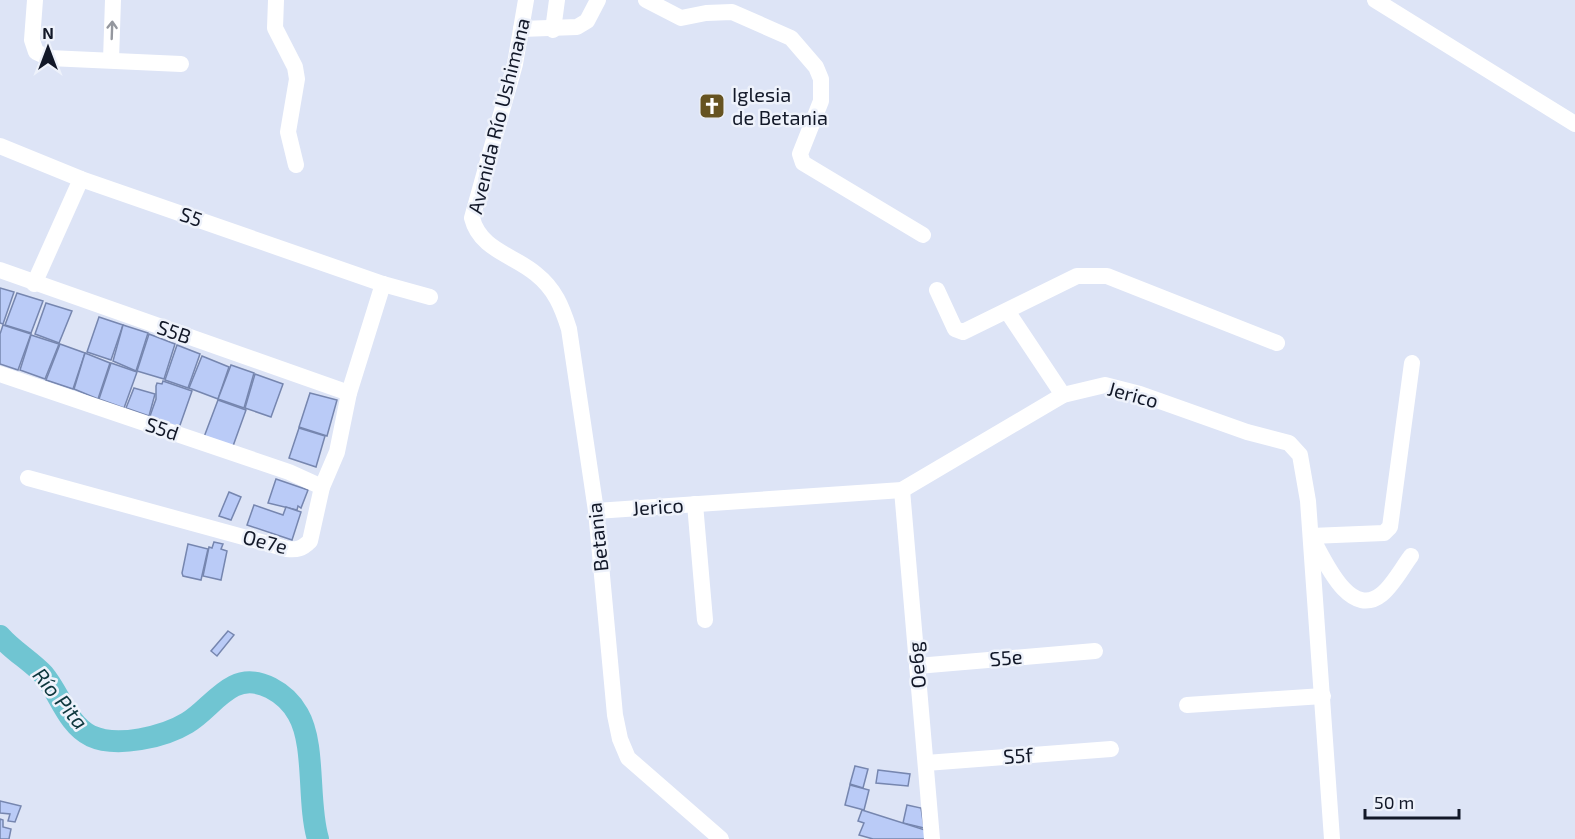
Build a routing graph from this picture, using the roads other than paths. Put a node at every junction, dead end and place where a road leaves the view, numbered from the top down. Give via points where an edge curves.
1 (35, 0) edge
2 (113, 0) edge
3 (276, 0) edge
4 (526, 0) edge
5 (557, 0) edge
6 (598, 0) edge
7 (646, 0) edge
8 (1376, 0) edge
9 (521, 29) junction
10 (554, 30) junction
11 (111, 60) junction
12 (181, 64) dead end
13 (1575, 124) edge
14 (0, 146) edge
15 (296, 165) dead end
16 (81, 179) junction
17 (477, 232) joint
18 (923, 235) dead end
19 (0, 270) edge
20 (34, 284) junction
21 (383, 284) junction
22 (937, 290) dead end
23 (430, 297) dead end
24 (1007, 310) junction
25 (1277, 343) dead end
26 (1412, 363) dead end
27 (0, 374) edge
28 (349, 393) junction
29 (1063, 395) junction
30 (28, 478) dead end
31 (322, 487) junction
32 (902, 490) junction
33 (695, 504) junction
34 (596, 511) junction
35 (1311, 536) junction
36 (1411, 556) dead end
37 (705, 620) dead end
38 (1095, 651) dead end
39 (917, 666) junction
40 (1323, 696) junction
41 (1187, 705) dead end
42 (1111, 749) dead end
43 (926, 763) junction
44 (722, 839) edge
45 (932, 839) edge
46 (1332, 839) edge

1 - 11 street via 32,40 36,52 49,58
11 -> 2 street
3 - 15 street via 275,28 297,79 288,122
4 - 9 street, Avenida Río Ushimana
5 - 10 street
6 - 10 street via 583,24
7 - 18 street via 681,18 732,12 796,42 816,67 822,92 800,154 802,163
8 - 13 street
9 - 10 street
9 - 17 street, Avenida Río Ushimana via 512,75 474,205 472,218
11 - 12 street
14 - 16 street, S5
16 - 20 street
16 - 21 street, S5
17 - 34 street, Betania via 500,253 538,275 560,303 577,368
19 - 20 street, S5B
20 - 28 street, S5B
21 - 23 street, S5
21 - 28 street, Oe7e
22 - 24 street via 955,329 963,332
24 - 25 street via 1077,276 1092,274 1107,276
24 - 29 street
26 - 35 street via 1390,527 1384,533
27 - 31 street, S5d via 289,472
28 - 31 street, Oe7e via 337,452
29 - 32 street, Jerico
29 - 35 street, Jerico via 1116,386 1289,444 1304,466
30 - 31 street, Oe7e via 297,550 310,542
32 - 33 street, Jerico
32 - 39 street, Oe6g
33 - 34 street, Jerico
33 - 37 street
34 - 44 street, Betania via 615,715 622,747 639,769
35 - 36 street via 1342,589 1359,598 1375,598 1383,593
35 - 40 street, Jerico
38 - 39 street, S5e
39 - 43 street, Oe6g
40 - 41 street
40 - 46 street, Jerico
42 - 43 street, S5f
43 - 45 street, Oe6g

